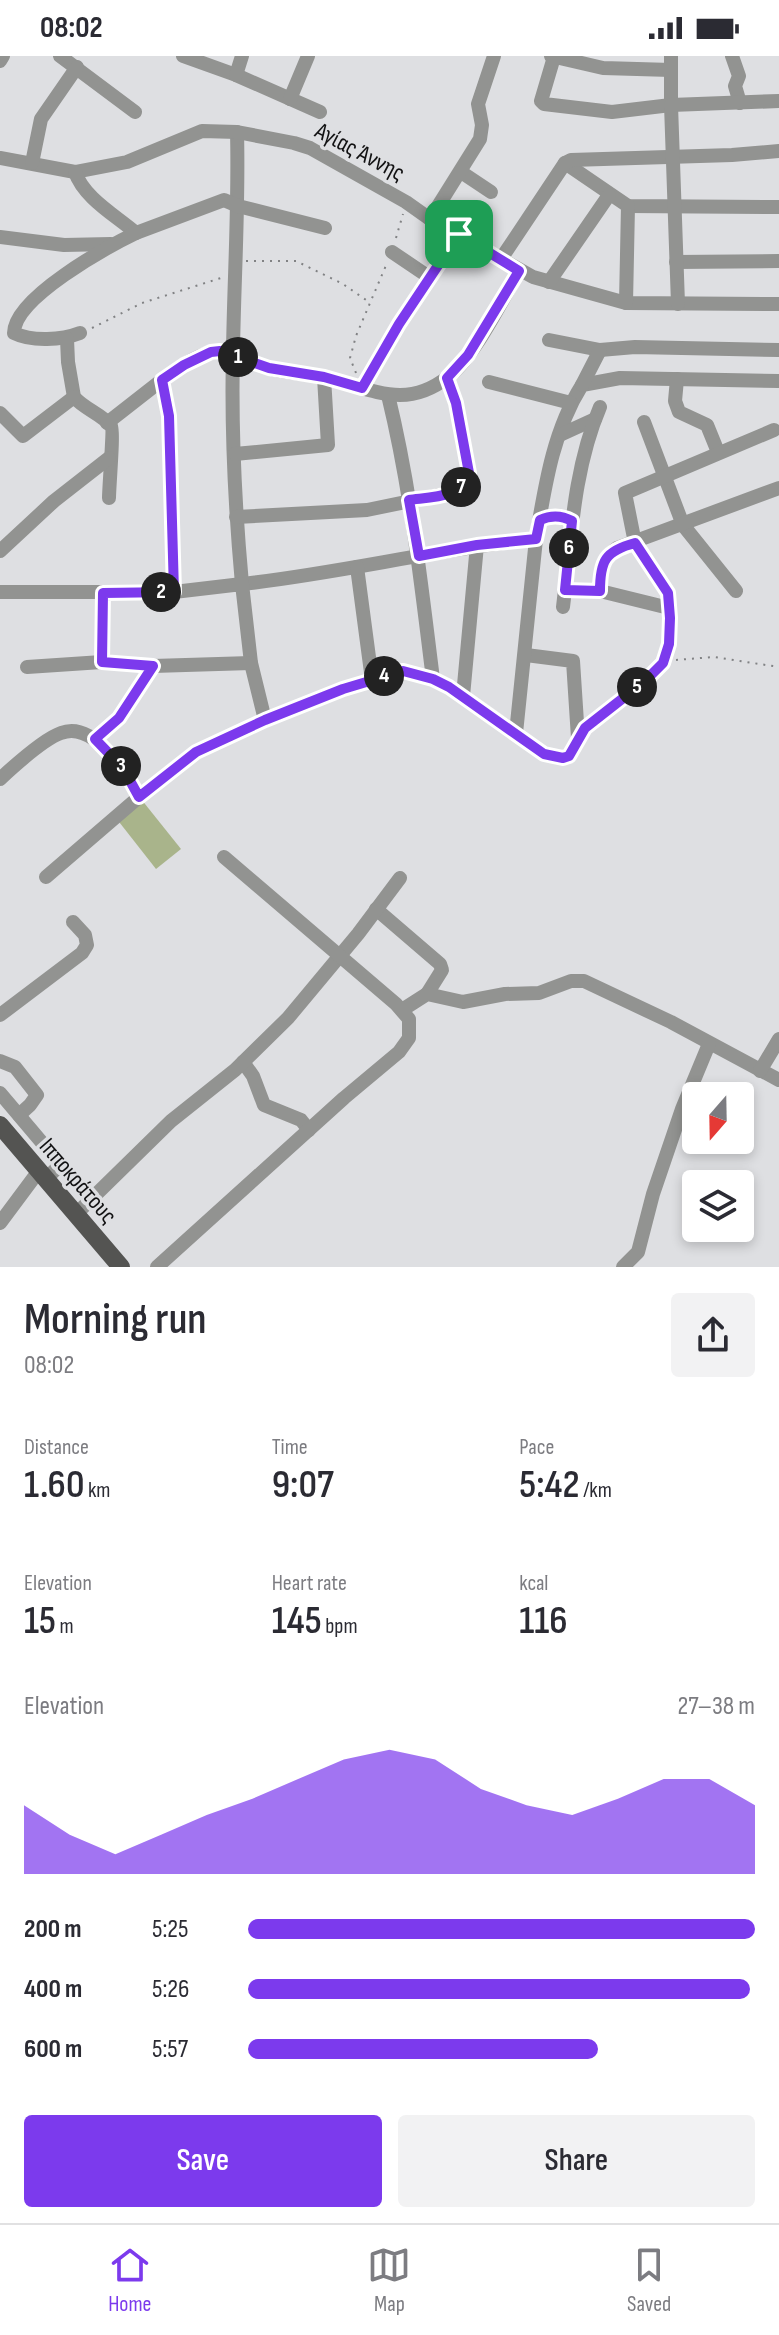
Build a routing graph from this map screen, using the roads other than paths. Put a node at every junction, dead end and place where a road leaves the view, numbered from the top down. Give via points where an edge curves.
1 (60, 56) edge
2 (183, 56) edge
3 (242, 56) edge
4 (308, 56) edge
5 (494, 56) edge
6 (552, 56) edge
7 (732, 56) edge
8 (671, 63) edge
9 (77, 67) junction
10 (236, 75) junction
11 (290, 99) junction
12 (779, 101) edge
13 (740, 103) junction
14 (671, 105) junction
15 (135, 112) dead end
16 (320, 112) dead end
17 (237, 132) junction
18 (779, 151) edge
19 (0, 158) edge
20 (673, 158) junction
21 (32, 163) junction
22 (565, 163) junction
23 (75, 172) junction
24 (461, 172) junction
25 (491, 192) dead end
26 (609, 195) junction
27 (238, 206) junction
28 (628, 206) junction
29 (674, 206) junction
30 (779, 207) edge
31 (430, 219) junction
32 (325, 228) dead end
33 (136, 233) junction
34 (459, 234) junction
35 (0, 237) edge
36 (115, 243) junction
37 (392, 252) road end
38 (501, 259) junction
39 (779, 261) edge
40 (676, 262) junction
41 (519, 271) junction
42 (429, 277) junction
43 (549, 282) junction
44 (626, 303) junction
45 (678, 304) junction
46 (779, 304) edge
47 (7, 328) edge
48 (549, 340) dead end
49 (600, 350) junction
50 (779, 350) edge
51 (233, 356) junction
52 (324, 377) junction
53 (447, 378) junction
54 (677, 379) junction
55 (162, 380) junction
56 (779, 381) edge
57 (489, 382) dead end
58 (364, 384) junction
59 (582, 385) junction
60 (388, 395) junction
61 (74, 397) junction
62 (571, 403) junction
63 (0, 413) edge
64 (644, 422) dead end
65 (107, 423) junction
66 (774, 430) dead end
67 (560, 435) junction
68 (585, 451) junction
69 (718, 452) junction
70 (235, 454) junction
71 (109, 458) junction
72 (664, 477) junction
73 (779, 488) edge
74 (109, 498) dead end
75 (409, 500) junction
76 (236, 517) junction
77 (540, 520) junction
78 (572, 521) junction
79 (683, 525) junction
80 (536, 539) junction
81 (635, 543) junction
82 (477, 545) junction
83 (0, 551) edge
84 (419, 556) junction
85 (357, 567) junction
86 (242, 584) junction
87 (565, 590) junction
88 (600, 591) junction
89 (736, 591) dead end
90 (0, 592) edge
91 (174, 592) junction
92 (103, 593) junction
93 (563, 607) dead end
94 (669, 608) junction
95 (526, 655) junction
96 (102, 662) junction
97 (251, 663) junction
98 (663, 663) road end
99 (153, 666) junction
100 (27, 667) dead end
101 (433, 679) junction
102 (372, 680) junction
103 (463, 696) junction
104 (265, 720) junction
105 (578, 738) road end
106 (95, 739) junction
107 (0, 779) edge
108 (139, 797) junction
109 (224, 857) dead end
110 (46, 877) dead end
111 (400, 878) dead end
112 (376, 909) junction
113 (73, 922) dead end
114 (339, 956) junction
115 (427, 994) junction
116 (402, 1010) junction
117 (0, 1015) edge
118 (779, 1039) edge
119 (709, 1044) junction
120 (0, 1061) edge
121 (243, 1062) junction
122 (760, 1071) junction
123 (779, 1080) edge
124 (0, 1093) edge
125 (19, 1115) junction
126 (0, 1125) edge
127 (309, 1130) junction
128 (41, 1176) junction
129 (75, 1215) junction
130 (0, 1223) edge
131 (115, 1265) edge
132 (157, 1267) edge
133 (623, 1267) edge

1 - 9 street
2 - 10 street
3 - 10 street
4 - 11 street
5 - 24 street via 478,104 480,139
6 - 8 street via 603,68
6 - 14 street via 544,104 612,112
7 - 13 street
8 - 14 street
9 - 15 street
9 - 21 street via 41,119
10 - 11 street
11 - 16 street
12 - 13 street
13 - 14 street
14 - 20 street
17 - 23 street, Αγίας Άννης via 202,131 127,162
17 - 27 street
17 - 31 street, Αγίας Άννης via 310,148
18 - 20 street
19 - 21 street, Αγίας Άννης
20 - 22 street
20 - 29 street
21 - 23 street, Αγίας Άννης
22 - 26 street
22 - 38 street
23 - 33 street via 88,194
24 - 25 street
24 - 31 street
26 - 28 street
26 - 43 street
27 - 32 street
27 - 33 street via 224,200
27 - 51 street
28 - 29 street
28 - 44 street
29 - 30 street
29 - 40 street
31 - 34 street, Αγίας Άννης
33 - 36 street
34 - 38 street, Αγίας Άννης
34 - 42 street
35 - 36 street via 64,245
36 - 47 street via 50,286
37 - 42 street
38 - 41 street, Αγίας Άννης
39 - 40 street
40 - 45 street
41 - 43 street, Αγίας Άννης
41 - 53 street via 468,355
42 - 58 street
43 - 44 street, Αγίας Άννης
44 - 45 street, Αγίας Άννης
45 - 46 street, Αγίας Άννης
47 - 61 street via 22,337 74,336 68,362
48 - 49 street
49 - 50 street
49 - 59 street
51 - 52 street
51 - 55 street via 211,352
51 - 70 street
52 - 58 street
52 - 70 street via 328,445
53 - 60 street via 416,395
53 - 75 street via 460,421 468,480 454,492
54 - 56 street
54 - 59 street via 620,378
54 - 69 street via 679,412 707,425
55 - 65 street
55 - 91 street via 169,416
57 - 62 street
58 - 60 street
59 - 62 street
60 - 75 street
61 - 63 street via 23,436
61 - 65 street
62 - 67 street
64 - 72 street
65 - 71 street via 113,434
66 - 69 street
67 - 68 street
67 - 68 street via 597,413
67 - 77 street
68 - 78 street
69 - 72 street
70 - 76 street
71 - 74 street
71 - 83 street
72 - 79 street
72 - 81 street via 625,493
73 - 79 street
75 - 76 street via 344,513
75 - 84 street
76 - 86 street
77 - 78 street via 556,516
77 - 80 street
78 - 87 street
79 - 81 street
79 - 89 street
80 - 82 street
80 - 95 street
81 - 88 street via 606,558
81 - 94 street via 663,583
82 - 84 street
82 - 103 street
84 - 85 street
84 - 101 street
85 - 86 street
85 - 102 street
86 - 91 street
86 - 97 street
87 - 88 street
87 - 93 street
88 - 94 street
90 - 92 street
91 - 92 street
92 - 96 street
94 - 98 street
95 - 103 street via 516,733
95 - 105 street via 573,661
96 - 99 street
96 - 100 street
97 - 99 street
97 - 104 street
99 - 106 street via 119,718
101 - 102 street via 403,671
101 - 103 street
102 - 104 street
104 - 108 street via 196,752
106 - 107 street via 62,732
106 - 108 street via 123,768
108 - 110 street
109 - 114 street
111 - 112 street
112 - 114 street
112 - 115 street via 440,964 442,970
113 - 117 street via 85,935 82,953
114 - 116 street
114 - 121 street
115 - 116 street
115 - 119 street via 463,1002 539,993 584,981
116 - 127 street via 409,1019 409,1038 399,1052
118 - 122 street
119 - 122 street
119 - 133 street via 682,1109 638,1252
120 - 125 street via 15,1067 37,1095
121 - 127 street via 264,1105 301,1120
121 - 129 street via 171,1121
122 - 123 street
124 - 125 street
125 - 128 street via 59,1166
126 - 128 main road, Ιπποκράτους
127 - 132 street
128 - 129 main road, Ιπποκράτους
128 - 130 street
129 - 131 main road, Ιπποκράτους

